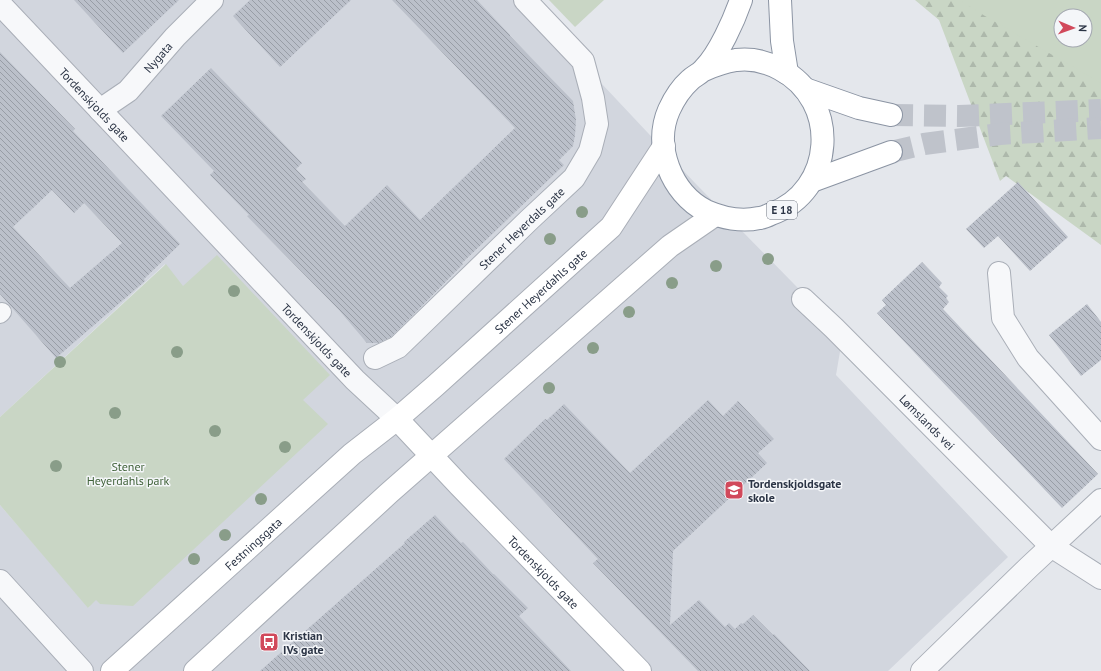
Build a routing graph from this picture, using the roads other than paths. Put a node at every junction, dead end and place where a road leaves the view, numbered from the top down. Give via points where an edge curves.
1 (212, 0) edge
2 (525, 0) edge
3 (741, 0) edge
4 (780, 0) edge
5 (0, 4) edge
6 (704, 70) junction
7 (787, 73) junction
8 (805, 89) junction
9 (100, 110) junction
10 (891, 115) tunnel mouth
11 (664, 146) junction
12 (891, 152) tunnel mouth
13 (812, 181) junction
14 (715, 215) junction
15 (999, 273) dead end
16 (802, 299) dead end
17 (375, 358) dead end
18 (397, 419) junction
19 (1101, 439) edge
20 (431, 455) junction
21 (1101, 500) edge
22 (1051, 546) junction
23 (1101, 578) edge
24 (0, 581) edge
25 (82, 671) edge
26 (112, 671) edge
27 (194, 671) edge
28 (640, 671) edge
29 (922, 671) edge

1 - 9 street, Nygata via 175,37 128,91
2 - 17 street, Stener Heyerdals gate via 582,61 594,98 597,124 590,151 574,178 398,348
3 - 6 main road, E 18 via 719,49
4 - 7 main road via 782,42
5 - 9 street, Tordenskjolds gate
6 - 7 main road, E 18 via 720,63 755,60
6 - 11 main road, E 18 via 689,80 669,110 664,128
7 - 8 main road, E 18
8 - 10 main road, E 18 via 859,108
8 - 13 main road, E 18 via 813,100 822,127 822,155
9 - 18 street, Tordenskjolds gate via 349,374
11 - 14 main road, E 18 via 666,161 679,188 690,199
11 - 18 main road, Stener Heyerdahls gate via 611,228
12 - 13 main road
13 - 14 main road, E 18 via 798,198 780,211 759,218 737,220
14 - 20 main road via 670,246
15 - 19 street via 1003,318 1028,358
16 - 22 street, Lømslands vei
18 - 20 main road, Tordenskjolds gate
18 - 26 main road, Festningsgata via 352,454
20 - 27 main road
20 - 28 main road, Tordenskjolds gate
21 - 22 street
22 - 23 street, Lømslands vei
22 - 29 street
24 - 25 street

